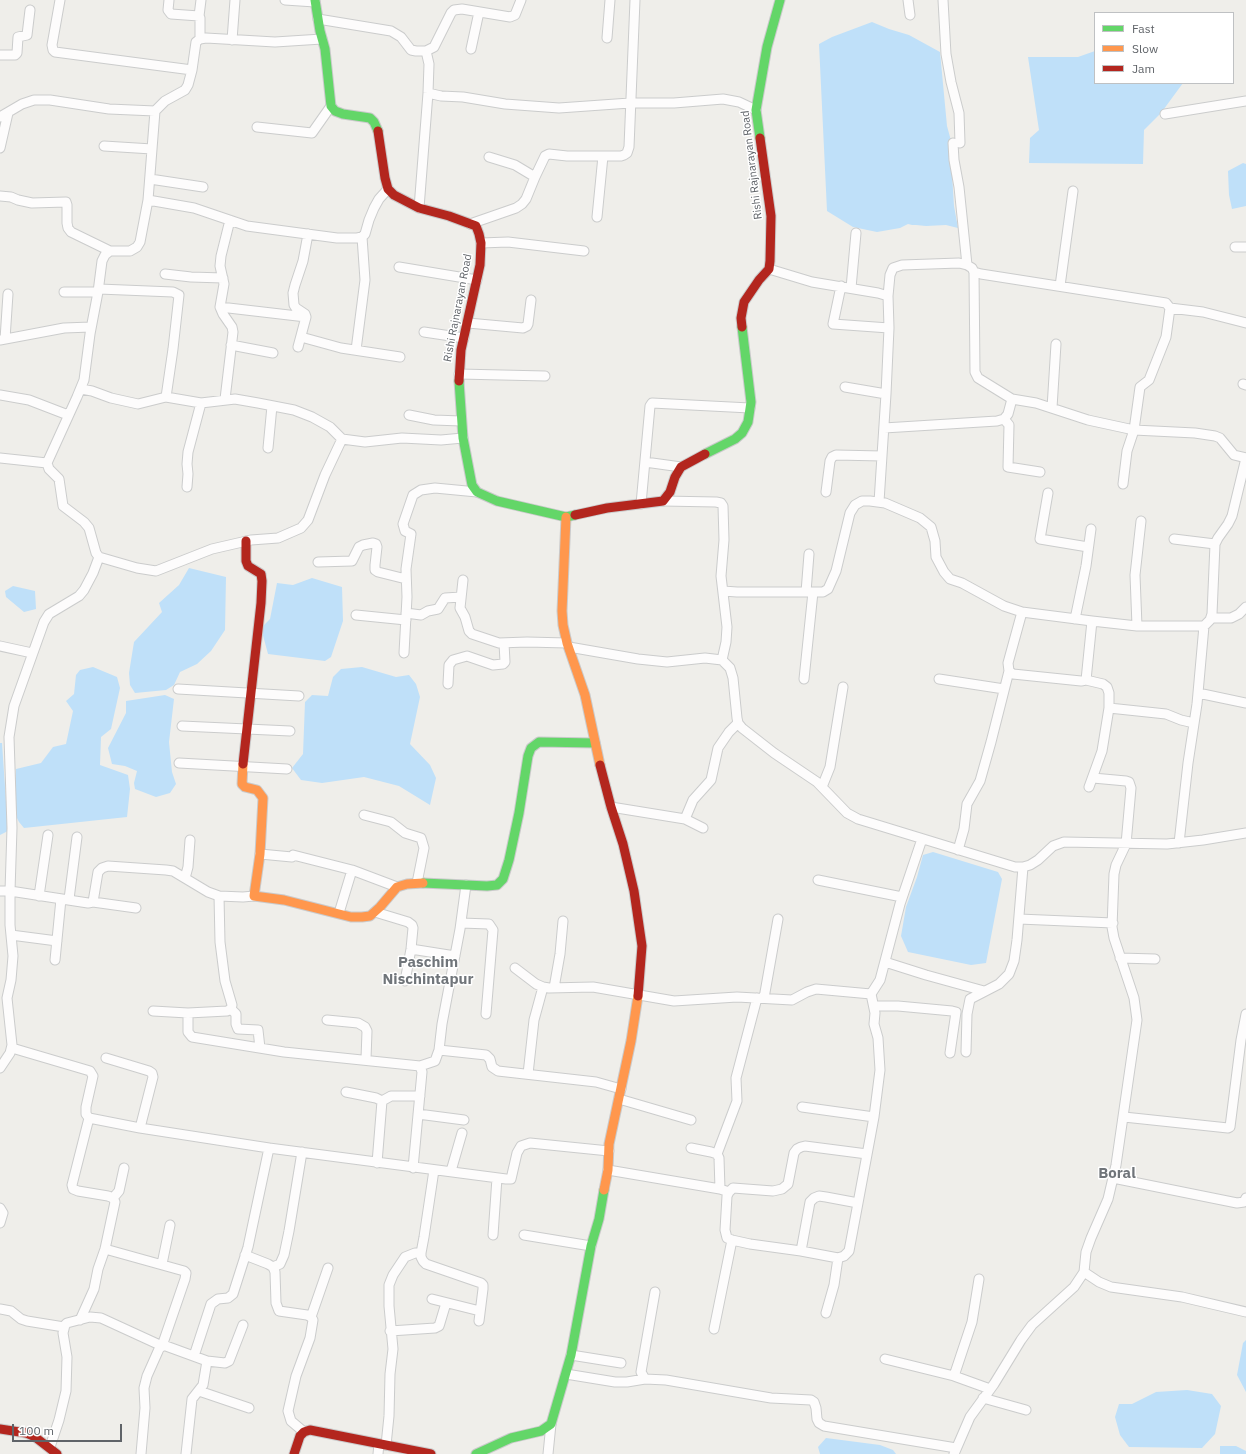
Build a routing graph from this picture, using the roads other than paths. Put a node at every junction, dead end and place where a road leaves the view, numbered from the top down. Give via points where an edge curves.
1 (60, 0) edge
2 (169, 0) edge
3 (201, 0) edge
4 (235, 0) edge
5 (285, 0) edge
6 (456, 0) edge
7 (521, 0) edge
8 (610, 0) edge
9 (635, 0) edge
10 (780, 0) edge
11 (908, 0) edge
12 (943, 0) edge
13 (315, 1) edge
14 (30, 10) dead end
15 (454, 10) junction
16 (479, 12) junction
17 (199, 16) junction
18 (910, 16) dead end
19 (318, 19) junction
20 (322, 38) junction
21 (607, 38) dead end
22 (200, 39) junction
23 (232, 40) junction
24 (471, 49) dead end
25 (426, 51) junction
26 (0, 54) edge
27 (192, 70) junction
28 (428, 93) junction
29 (1246, 101) edge
30 (630, 103) junction
31 (332, 106) junction
32 (756, 110) junction
33 (155, 111) junction
34 (1165, 114) dead end
35 (4, 115) edge
36 (257, 127) dead end
37 (104, 146) dead end
38 (0, 148) edge
39 (152, 149) junction
40 (603, 156) junction
41 (489, 157) dead end
42 (534, 176) junction
43 (150, 179) junction
44 (203, 187) dead end
45 (388, 189) junction
46 (1073, 191) dead end
47 (0, 196) edge
48 (148, 200) junction
49 (419, 208) junction
50 (597, 217) dead end
51 (230, 220) junction
52 (470, 224) junction
53 (856, 233) dead end
54 (308, 234) junction
55 (362, 237) junction
56 (481, 243) junction
57 (1235, 247) dead end
58 (1246, 247) edge
59 (110, 251) junction
60 (584, 251) dead end
61 (399, 266) dead end
62 (971, 269) junction
63 (769, 270) junction
64 (165, 274) dead end
65 (223, 278) junction
66 (477, 280) junction
67 (841, 286) junction
68 (1060, 286) junction
69 (851, 288) junction
70 (99, 290) junction
71 (64, 292) dead end
72 (8, 294) dead end
73 (888, 296) junction
74 (531, 300) dead end
75 (220, 307) junction
76 (1170, 308) junction
77 (306, 317) junction
78 (1246, 322) edge
79 (468, 323) junction
80 (91, 327) junction
81 (889, 328) junction
82 (424, 332) dead end
83 (301, 337) junction
84 (464, 338) junction
85 (2, 340) edge
86 (1056, 344) dead end
87 (231, 345) junction
88 (298, 347) dead end
89 (356, 350) junction
90 (273, 353) dead end
91 (400, 357) dead end
92 (458, 374) junction
93 (545, 376) dead end
94 (845, 387) dead end
95 (81, 389) junction
96 (886, 394) junction
97 (0, 396) edge
98 (166, 397) junction
99 (225, 399) junction
100 (1012, 399) junction
101 (201, 403) junction
102 (272, 406) junction
103 (750, 408) junction
104 (1052, 408) junction
105 (68, 415) junction
106 (408, 415) dead end
107 (1004, 419) junction
108 (461, 421) junction
109 (884, 428) junction
110 (1134, 430) junction
111 (463, 438) junction
112 (342, 439) junction
113 (268, 448) dead end
114 (882, 456) junction
115 (0, 458) edge
116 (1246, 458) edge
117 (645, 462) junction
118 (47, 463) junction
119 (681, 467) junction
120 (1040, 472) dead end
121 (1123, 484) dead end
122 (187, 486) dead end
123 (477, 492) junction
124 (826, 492) dead end
125 (1048, 494) dead end
126 (663, 501) junction
127 (879, 502) junction
128 (641, 504) junction
129 (566, 516) junction
130 (1141, 521) dead end
131 (1091, 529) dead end
132 (1174, 539) dead end
133 (246, 541) junction
134 (1215, 544) junction
135 (1088, 547) junction
136 (809, 554) dead end
137 (99, 557) junction
138 (318, 562) dead end
139 (406, 579) junction
140 (463, 580) dead end
141 (723, 590) junction
142 (810, 592) junction
143 (461, 597) junction
144 (1246, 607) edge
145 (1022, 612) junction
146 (356, 615) dead end
147 (406, 616) junction
148 (1211, 618) junction
149 (1075, 619) junction
150 (1092, 621) junction
151 (1138, 626) junction
152 (1204, 626) junction
153 (504, 643) junction
154 (568, 645) junction
155 (0, 646) edge
156 (32, 653) junction
157 (404, 653) dead end
158 (722, 660) junction
159 (1009, 671) junction
160 (804, 679) dead end
161 (939, 679) dead end
162 (1086, 680) junction
163 (448, 684) dead end
164 (843, 687) dead end
165 (178, 689) dead end
166 (1004, 689) junction
167 (250, 692) junction
168 (1198, 693) junction
169 (298, 696) dead end
170 (1246, 703) edge
171 (1109, 708) junction
172 (738, 723) junction
173 (1194, 723) junction
174 (182, 726) dead end
175 (247, 729) junction
176 (290, 731) dead end
177 (595, 743) junction
178 (179, 763) dead end
179 (243, 766) junction
180 (287, 769) dead end
181 (1093, 778) junction
182 (822, 787) junction
183 (1089, 787) dead end
184 (611, 807) junction
185 (364, 815) dead end
186 (685, 819) junction
187 (702, 828) dead end
188 (1246, 833) edge
189 (48, 835) dead end
190 (77, 836) dead end
191 (922, 839) junction
192 (190, 840) dead end
193 (1179, 843) junction
194 (1126, 844) junction
195 (958, 850) junction
196 (260, 854) junction
197 (1023, 867) junction
198 (352, 870) junction
199 (185, 878) junction
200 (818, 880) dead end
201 (416, 883) junction
202 (466, 885) junction
203 (397, 887) junction
204 (0, 890) edge
205 (10, 891) junction
206 (39, 896) junction
207 (219, 896) junction
208 (254, 896) junction
209 (902, 897) junction
210 (65, 899) junction
211 (94, 902) junction
212 (136, 908) dead end
213 (375, 912) junction
214 (339, 913) junction
215 (778, 919) dead end
216 (1019, 920) junction
217 (562, 921) dead end
218 (461, 923) junction
219 (1112, 923) junction
220 (11, 935) junction
221 (57, 941) junction
222 (411, 949) junction
223 (455, 956) junction
224 (1120, 958) junction
225 (1155, 959) dead end
226 (55, 960) dead end
227 (885, 962) junction
228 (515, 968) dead end
229 (405, 981) dead end
230 (542, 987) junction
231 (554, 988) junction
232 (984, 991) junction
233 (638, 994) junction
234 (871, 994) junction
235 (4, 997) edge
236 (760, 998) junction
237 (874, 1006) junction
238 (231, 1009) junction
239 (153, 1011) dead end
240 (188, 1013) junction
241 (486, 1014) dead end
242 (1246, 1014) edge
243 (327, 1020) dead end
244 (12, 1048) junction
245 (260, 1048) junction
246 (439, 1050) junction
247 (966, 1052) dead end
248 (950, 1053) dead end
249 (106, 1058) dead end
250 (366, 1059) junction
251 (420, 1066) junction
252 (0, 1068) edge
253 (528, 1074) junction
254 (621, 1089) junction
255 (346, 1092) dead end
256 (420, 1096) junction
257 (619, 1099) junction
258 (382, 1101) junction
259 (802, 1107) dead end
260 (418, 1114) junction
261 (874, 1117) junction
262 (1124, 1117) junction
263 (89, 1118) junction
264 (464, 1120) dead end
265 (691, 1120) dead end
266 (140, 1128) junction
267 (462, 1133) dead end
268 (269, 1148) junction
269 (691, 1148) dead end
270 (609, 1151) junction
271 (302, 1152) junction
272 (717, 1154) junction
273 (867, 1154) junction
274 (377, 1163) junction
275 (124, 1168) dead end
276 (413, 1168) junction
277 (434, 1170) junction
278 (608, 1170) junction
279 (451, 1171) junction
280 (497, 1178) junction
281 (1113, 1178) junction
282 (724, 1190) junction
283 (113, 1198) junction
284 (1246, 1198) edge
285 (858, 1203) junction
286 (0, 1208) edge
287 (0, 1223) edge
288 (170, 1225) dead end
289 (493, 1235) dead end
290 (524, 1235) dead end
291 (732, 1240) junction
292 (591, 1246) junction
293 (105, 1249) junction
294 (801, 1251) junction
295 (421, 1253) junction
296 (245, 1255) junction
297 (838, 1258) junction
298 (162, 1264) junction
299 (273, 1267) junction
300 (328, 1268) dead end
301 (1084, 1272) junction
302 (979, 1279) dead end
303 (655, 1292) dead end
304 (432, 1299) dead end
305 (446, 1303) junction
306 (0, 1309) edge
307 (480, 1311) junction
308 (1246, 1312) edge
309 (826, 1313) dead end
310 (311, 1317) junction
311 (80, 1320) junction
312 (479, 1321) dead end
313 (243, 1325) dead end
314 (64, 1327) junction
315 (714, 1330) dead end
316 (390, 1331) junction
317 (162, 1346) junction
318 (571, 1355) junction
319 (194, 1356) junction
320 (885, 1359) dead end
321 (207, 1361) junction
322 (621, 1363) dead end
323 (566, 1374) junction
324 (954, 1376) junction
325 (645, 1379) junction
326 (990, 1389) junction
327 (199, 1391) junction
328 (983, 1398) junction
329 (249, 1408) dead end
330 (1026, 1410) dead end
331 (551, 1424) junction
332 (0, 1429) edge
333 (304, 1432) junction
334 (383, 1445) junction
335 (50, 1447) junction
336 (955, 1451) edge
337 (57, 1454) edge
338 (141, 1454) edge
339 (186, 1454) edge
340 (294, 1454) edge
341 (378, 1454) edge
342 (431, 1454) edge
343 (476, 1454) edge
344 (548, 1454) edge

1 - 27 street via 52,45 54,52
2 - 17 street via 168,10 171,14
3 - 17 street
4 - 23 street
5 - 13 street
6 - 15 street
7 - 16 street via 512,17
8 - 21 street
9 - 30 street
10 - 32 street, Rishi Rajnarayan Road via 767,47
11 - 18 street
12 - 62 street via 946,54 959,113 954,160
13 - 19 street
14 - 26 street via 27,33 18,37 17,54
15 - 16 street
15 - 25 street via 434,47
16 - 24 street
17 - 22 street
19 - 20 street
19 - 25 street via 391,32 401,37 411,50
20 - 23 street via 275,42
20 - 31 street
22 - 23 street
22 - 27 street via 196,42
25 - 28 street via 429,64
27 - 33 street via 186,90 165,101
28 - 30 street via 489,103 559,108
28 - 49 street
29 - 34 street
30 - 32 street via 723,99 739,102
30 - 40 street via 627,153 621,156
31 - 36 street via 312,133
31 - 45 street via 334,111 339,113 370,118 374,122 380,139
32 - 63 street, Rishi Rajnarayan Road via 771,216
33 - 35 street via 109,109 50,100 28,102
33 - 39 street
35 - 38 street
37 - 39 street
39 - 43 street
40 - 42 street via 548,154
40 - 50 street
41 - 42 street via 515,165
42 - 52 street via 522,204
43 - 44 street
43 - 48 street
45 - 49 street
45 - 55 street via 374,208
46 - 68 street
47 - 59 street via 32,203 66,202 70,232
48 - 51 street via 194,208
48 - 59 street via 139,245 130,251
49 - 52 street
51 - 54 street via 248,226
51 - 65 street via 221,256
52 - 56 street, Rishi Rajnarayan Road via 476,226
53 - 69 street
54 - 55 street
54 - 77 street via 293,293 294,305
55 - 89 street via 365,280
56 - 60 street via 508,242
56 - 66 street, Rishi Rajnarayan Road
57 - 58 street
59 - 70 street via 102,261
61 - 66 street
62 - 68 street
62 - 73 street via 959,263 902,265 893,268
62 - 100 street via 975,372 978,378
63 - 67 street via 812,282
63 - 103 street via 759,280 742,309
64 - 65 street
65 - 75 street
66 - 79 street, Rishi Rajnarayan Road
67 - 69 street
67 - 81 street via 833,324
68 - 76 street via 1166,303
69 - 73 street
70 - 71 street
70 - 80 street
70 - 98 street via 172,292 179,296
72 - 85 street
73 - 81 street
74 - 79 street via 528,324 523,328
75 - 77 street
75 - 87 street via 232,327
76 - 78 street via 1203,312
76 - 110 street via 1166,337 1160,353 1149,380 1140,387
77 - 83 street
79 - 84 street, Rishi Rajnarayan Road
80 - 85 street via 64,328
80 - 95 street
81 - 96 street
82 - 84 street
83 - 88 street
83 - 89 street
84 - 92 street, Rishi Rajnarayan Road
86 - 104 street
87 - 90 street
87 - 99 street
89 - 91 street
92 - 93 street
92 - 108 street, Rishi Rajnarayan Road
94 - 96 street
95 - 98 street via 138,404
95 - 105 street
96 - 109 street
97 - 105 street via 29,400
98 - 101 street
99 - 101 street
99 - 102 street
100 - 104 street
100 - 107 street
101 - 122 street via 187,460
102 - 112 street via 312,417 330,427
102 - 113 street
103 - 117 street via 652,403
103 - 119 street via 748,422 742,433
104 - 110 street via 1088,420
105 - 118 street
106 - 108 street via 434,420
107 - 109 street
107 - 120 street via 1009,425 1008,467
108 - 111 street, Rishi Rajnarayan Road
109 - 114 street
110 - 116 street via 1208,434 1220,438 1234,455
110 - 121 street via 1127,451
111 - 112 street via 402,438 365,442
111 - 123 street, Rishi Rajnarayan Road via 472,485
112 - 133 street via 305,524 278,538
114 - 124 street via 832,457
114 - 127 street
115 - 118 street
116 - 134 street via 1232,516
117 - 119 street
117 - 128 street
118 - 137 street via 49,469 60,479 63,506 89,528
119 - 126 street
123 - 129 street via 497,501
123 - 139 street via 435,488 421,490 413,495 403,524 405,531 411,534
125 - 135 street via 1040,539
126 - 128 street
126 - 141 street via 721,503 724,540 721,576
127 - 142 street via 862,501 855,505 850,513 831,584 823,592
127 - 145 street via 915,514 931,527 936,557 950,579 1004,606
128 - 129 street
129 - 154 street via 562,611
130 - 151 street via 1135,575
131 - 135 street
132 - 134 street
133 - 137 street via 212,549 156,571
133 - 167 street via 246,562 261,574 262,581
134 - 148 street
135 - 149 street
136 - 142 street
137 - 156 street via 79,596 49,614
138 - 139 street via 352,561 360,547 373,543 377,547 375,570
139 - 147 street
140 - 143 street
141 - 142 street
141 - 158 street via 727,628
142 - 160 street
143 - 147 street via 444,598 438,609 422,615
143 - 153 street via 460,608 469,631 493,642
144 - 148 street via 1230,618
145 - 149 street
145 - 159 street via 1008,663
146 - 147 street
147 - 157 street
148 - 152 street
149 - 150 street
150 - 151 street
150 - 162 street
151 - 152 street
152 - 168 street
153 - 154 street
153 - 163 street via 503,664 493,664 467,656 452,660
154 - 158 street via 667,662 705,658
154 - 177 street
155 - 156 street
156 - 205 street via 10,725
158 - 172 street via 730,668 733,678
159 - 162 street via 1013,674
159 - 166 street
161 - 166 street
162 - 171 street via 1103,684 1107,688
164 - 182 street via 830,767
165 - 167 street
166 - 195 street via 980,781 967,804
167 - 169 street
167 - 175 street
168 - 170 street
168 - 173 street
171 - 173 street via 1166,714
171 - 181 street via 1102,751
172 - 182 street via 774,753
172 - 186 street via 718,748 711,780 693,800
173 - 193 street
174 - 175 street
175 - 176 street
175 - 179 street
177 - 184 street
177 - 202 street via 539,742 531,748 520,813 503,879 497,885
178 - 179 street
179 - 180 street
179 - 196 street via 242,784 257,790 263,798
181 - 183 street
181 - 194 street via 1129,782 1131,788
182 - 191 street via 847,813 858,819
184 - 186 street
184 - 233 street via 623,844 641,935
185 - 201 street via 391,822 404,833 421,838 424,848
186 - 187 street
188 - 193 street
189 - 206 street
190 - 210 street
191 - 195 street
191 - 209 street
192 - 199 street
193 - 194 street
194 - 197 street via 1059,843 1038,860
194 - 219 street via 1114,874
195 - 197 street via 1015,867
196 - 198 street via 293,856
196 - 208 street
197 - 216 street
198 - 203 street
198 - 214 street
199 - 207 street
199 - 211 street via 173,871 108,866 98,872
200 - 209 street
201 - 202 street
201 - 203 street
202 - 218 street
203 - 213 street
204 - 205 street
205 - 206 street
205 - 220 street
206 - 210 street
207 - 208 street
207 - 238 street via 220,942
208 - 214 street
209 - 227 street
210 - 211 street
210 - 221 street
211 - 212 street
213 - 214 street via 362,917
213 - 222 street via 412,925
215 - 236 street
216 - 219 street
216 - 232 street via 1018,940 1009,974 999,984
217 - 231 street
218 - 223 street
218 - 241 street via 489,924 493,930
219 - 224 street
220 - 221 street
220 - 235 street via 12,970
221 - 226 street
222 - 223 street
222 - 229 street
223 - 246 street
224 - 225 street
224 - 262 street via 1134,998 1137,1020
227 - 232 street
227 - 234 street via 880,980
228 - 230 street
230 - 231 street
230 - 253 street via 534,1020
231 - 233 street via 593,986
232 - 247 street via 970,999
233 - 236 street via 674,1001
233 - 254 street
234 - 236 street via 816,989 792,1000
234 - 237 street
235 - 244 street
236 - 272 street via 735,1082 737,1101
237 - 248 street via 904,1006 956,1012
237 - 261 street via 880,1070
238 - 240 street
238 - 245 street via 236,1014 238,1029 258,1030
239 - 240 street
240 - 245 street via 188,1032 192,1037
242 - 262 street via 1230,1127
243 - 250 street via 358,1023 365,1027
244 - 252 street
244 - 263 street via 90,1071 93,1079 86,1107
245 - 250 street
246 - 251 street via 435,1060
246 - 253 street via 486,1055 492,1067 498,1071
249 - 266 street via 152,1073
250 - 251 street
251 - 256 street
253 - 254 street via 596,1082
254 - 257 street
255 - 258 street
256 - 258 street via 392,1096
256 - 260 street
257 - 265 street
257 - 270 street
258 - 274 street
259 - 261 street
260 - 264 street
260 - 276 street
261 - 273 street
262 - 281 street
263 - 266 street
263 - 283 street via 72,1184 78,1191
266 - 268 street
267 - 279 street
268 - 271 street
268 - 296 street
269 - 272 street
270 - 278 street
270 - 280 street via 530,1144 521,1146 511,1179
271 - 274 street
271 - 299 street via 284,1255 280,1264
272 - 282 street
273 - 282 street via 801,1147 794,1153 788,1184 782,1189
273 - 285 street
274 - 276 street
275 - 283 street via 119,1191
276 - 277 street
277 - 279 street
277 - 295 street
278 - 282 street
278 - 292 street
279 - 280 street
280 - 289 street
281 - 284 street via 1237,1203 1244,1202
281 - 301 street via 1108,1199 1086,1252
282 - 291 street via 725,1230 727,1238
283 - 293 street via 115,1202
285 - 294 street via 819,1196 814,1198 810,1202
285 - 297 street via 848,1252
286 - 287 street via 3,1213
288 - 298 street
290 - 292 street
291 - 294 street
291 - 315 street
292 - 318 street
293 - 298 street
293 - 311 street via 92,1294
294 - 297 street
295 - 307 street via 426,1264 481,1283 483,1289
295 - 316 street via 405,1257 389,1285
296 - 299 street
296 - 319 street via 232,1296 218,1299 211,1304
297 - 309 street
298 - 317 street via 184,1271 186,1276
299 - 310 street via 279,1311
300 - 310 street
301 - 308 street via 1111,1287 1182,1296
301 - 326 street via 1074,1287 1032,1325
302 - 324 street via 972,1322
303 - 325 street via 641,1372
304 - 305 street
305 - 307 street
305 - 316 street via 439,1326 436,1328
306 - 314 street via 11,1311 20,1319 27,1321
307 - 312 street
310 - 333 street via 313,1325 310,1338 296,1376 288,1411 291,1421
311 - 314 street via 67,1323
311 - 317 street via 90,1317 105,1319
313 - 321 street via 229,1361
314 - 335 street via 67,1357 66,1391
316 - 334 street via 393,1349 389,1416
317 - 319 street
317 - 338 street via 144,1388
318 - 322 street
318 - 323 street
319 - 321 street
320 - 324 street
321 - 327 street via 203,1385
323 - 325 street via 615,1382
323 - 331 street
324 - 326 street
325 - 336 street via 666,1380 771,1398 811,1400 816,1408 817,1419 824,1426
326 - 328 street
327 - 329 street
327 - 339 street via 192,1399
328 - 330 street
328 - 336 street via 970,1417
331 - 343 street via 541,1431 511,1438
331 - 344 street
332 - 335 street via 26,1433
333 - 334 street via 310,1430
333 - 340 street
334 - 341 street
334 - 342 street
335 - 337 street

